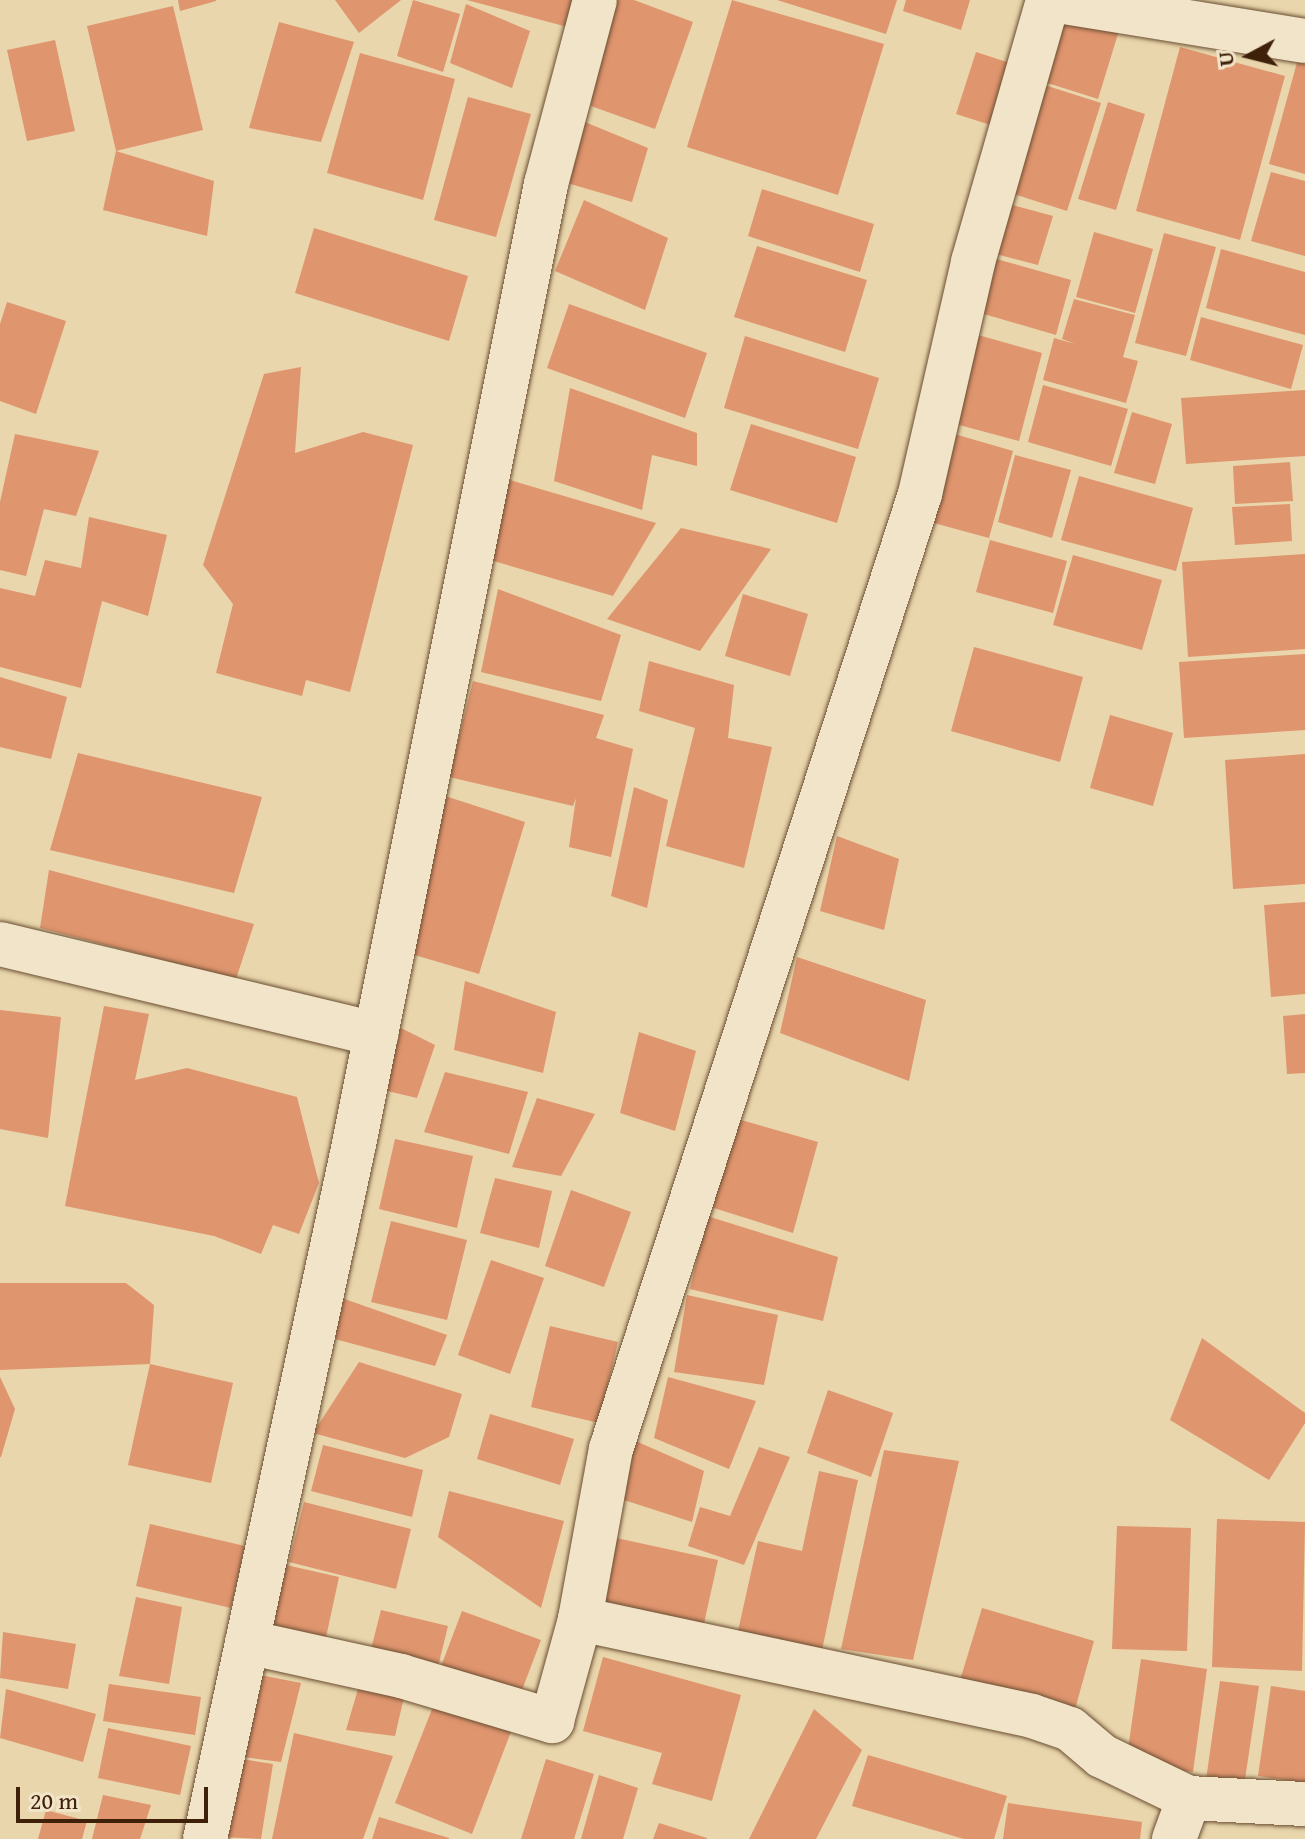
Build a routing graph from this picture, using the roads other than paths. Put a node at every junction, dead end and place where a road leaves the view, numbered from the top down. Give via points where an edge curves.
1 (595, 0) edge
2 (1050, 0) edge
3 (1305, 41) edge
4 (0, 944) edge
5 (376, 1034) junction
6 (580, 1619) junction
7 (247, 1642) junction
8 (1189, 1798) junction
9 (1305, 1804) edge
10 (205, 1839) edge
11 (1174, 1839) edge

1 - 5 street via 546,184
2 - 3 street
2 - 6 street via 973,262 920,494 611,1449
4 - 5 street
5 - 7 street
6 - 7 street via 552,1721 401,1676
6 - 8 street via 1032,1716 1070,1729 1102,1756
7 - 10 street
8 - 9 street
8 - 11 street

